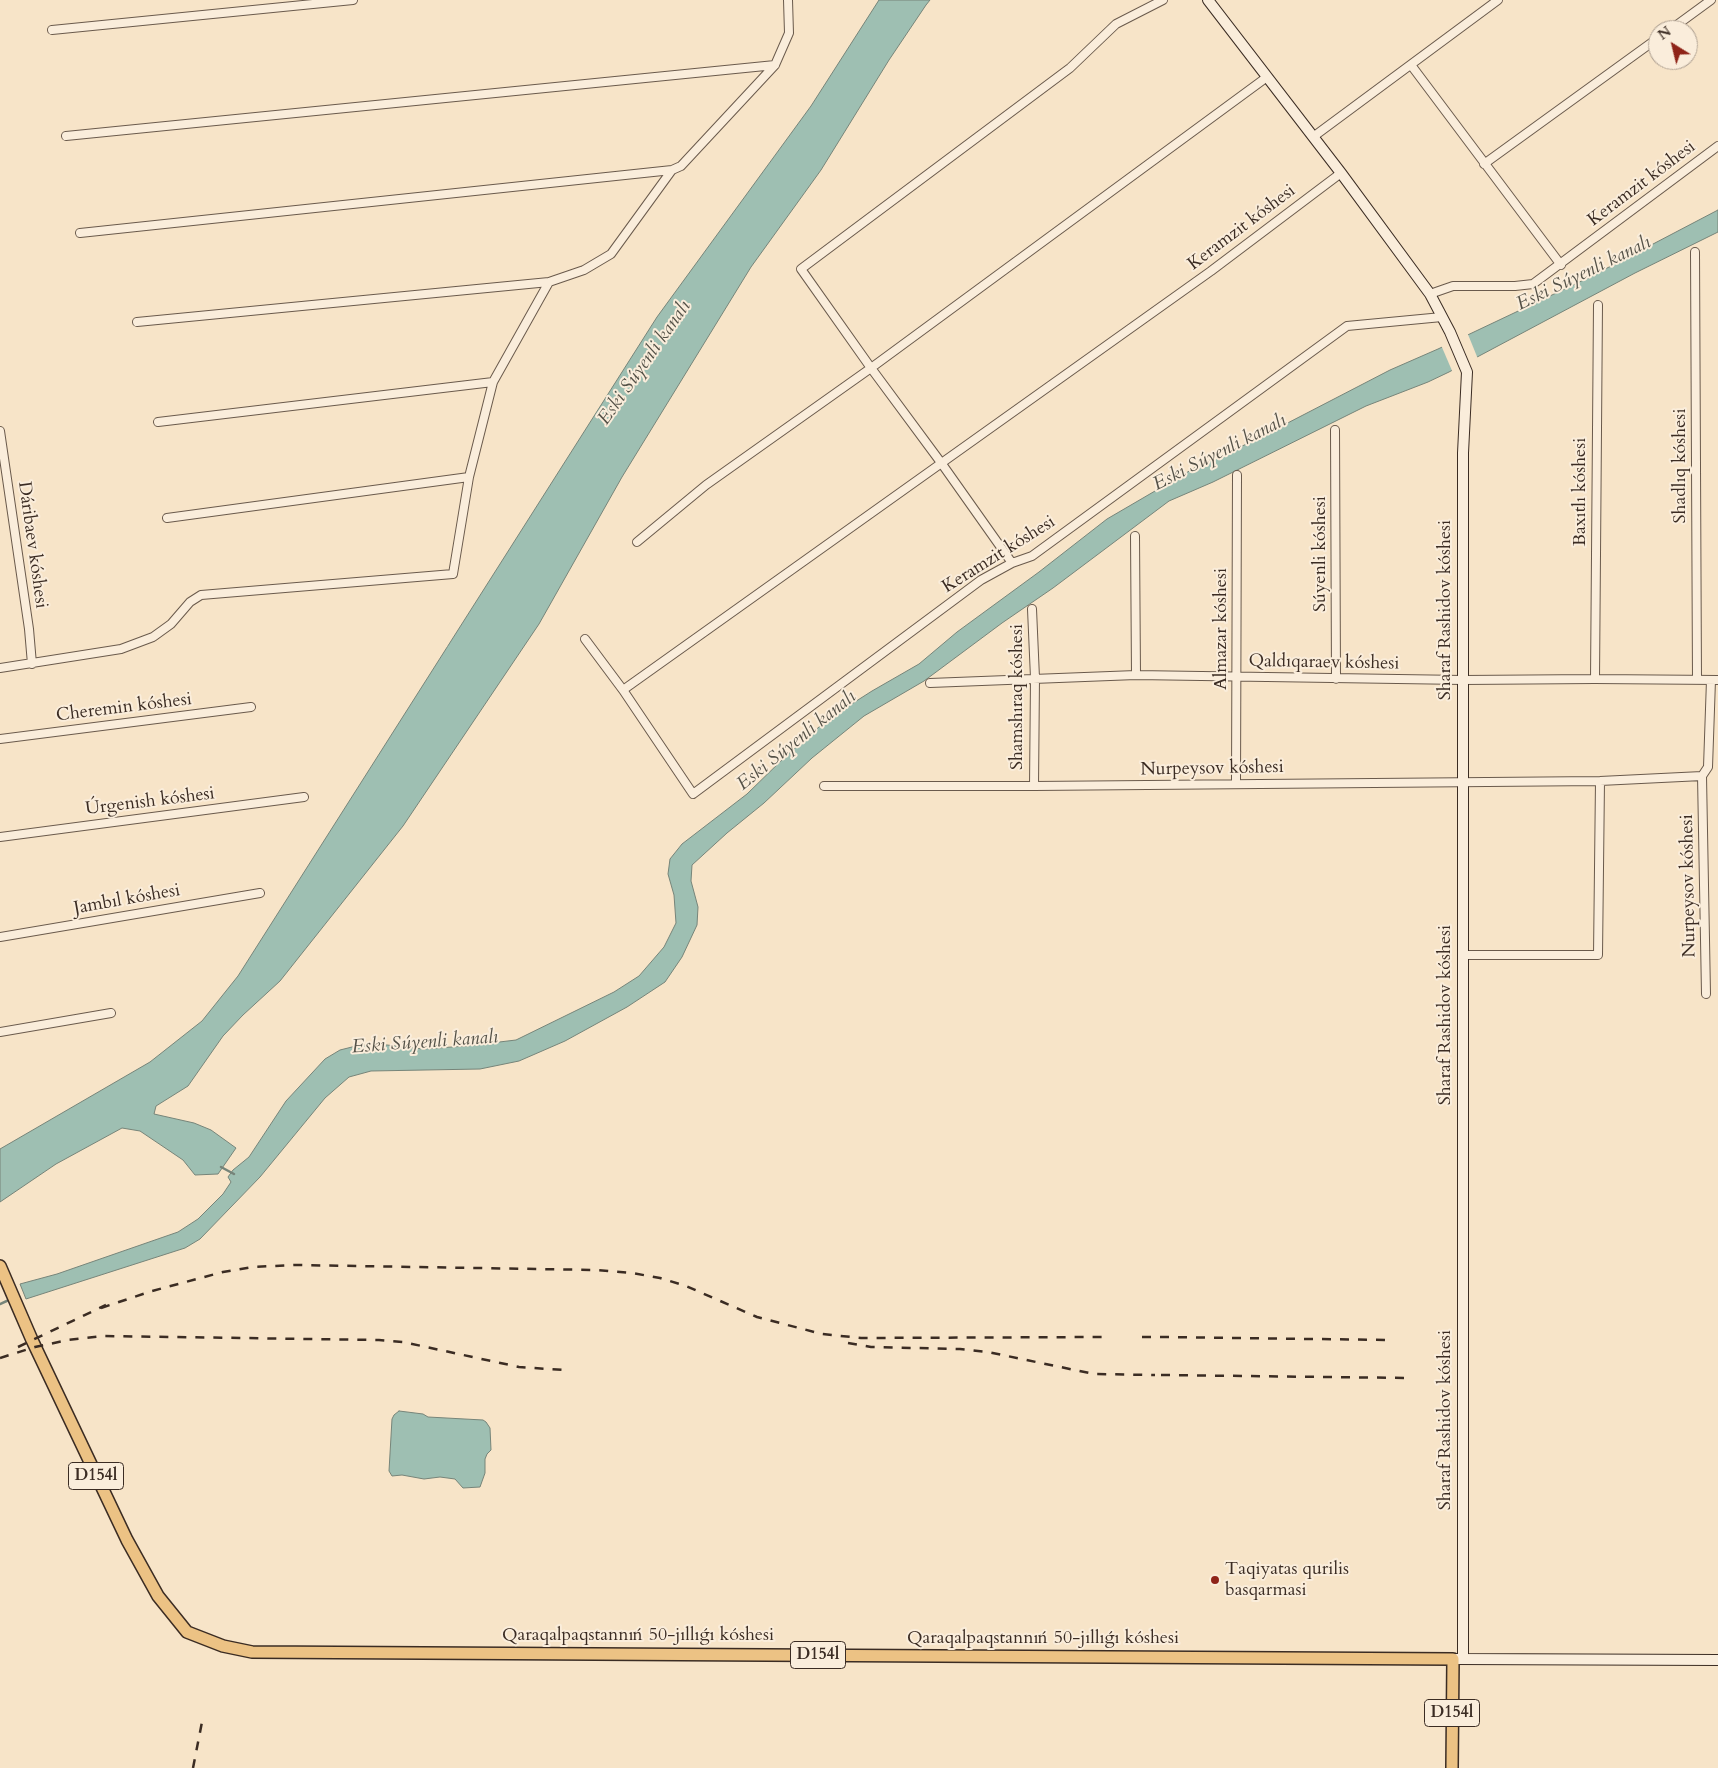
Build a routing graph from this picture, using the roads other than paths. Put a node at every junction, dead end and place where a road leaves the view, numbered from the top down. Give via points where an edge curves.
1 (353, 0) edge
2 (788, 0) edge
3 (1163, 0) edge
4 (1208, 0) edge
5 (1498, 0) edge
6 (1711, 0) edge
7 (1684, 20) edge
8 (52, 30) dead end
9 (1648, 45) edge
10 (775, 65) junction
11 (1411, 65) junction
12 (1267, 77) junction
13 (66, 136) dead end
14 (1313, 137) junction
15 (1718, 146) edge
16 (1484, 164) junction
17 (672, 170) junction
18 (1341, 173) junction
19 (80, 233) dead end
20 (1695, 252) dead end
21 (1560, 265) junction
22 (549, 282) junction
23 (1430, 294) junction
24 (1598, 305) dead end
25 (1442, 317) junction
26 (137, 322) dead end
27 (871, 368) junction
28 (493, 382) junction
29 (158, 422) dead end
30 (1335, 430) dead end
31 (0, 431) edge
32 (942, 464) junction
33 (1237, 475) dead end
34 (469, 477) junction
35 (167, 518) dead end
36 (1135, 536) dead end
37 (637, 542) dead end
38 (1012, 563) junction
39 (1032, 609) dead end
40 (585, 639) dead end
41 (32, 664) junction
42 (0, 668) edge
43 (1136, 675) junction
44 (1238, 677) junction
45 (1035, 678) junction
46 (1336, 679) junction
47 (1595, 679) junction
48 (1463, 680) junction
49 (1697, 680) junction
50 (1715, 680) edge
51 (930, 683) dead end
52 (623, 690) junction
53 (251, 707) dead end
54 (0, 739) edge
55 (1702, 776) junction
56 (1600, 781) junction
57 (1463, 782) junction
58 (1236, 783) junction
59 (824, 786) dead end
60 (1034, 786) junction
61 (304, 797) dead end
62 (0, 837) edge
63 (260, 893) dead end
64 (0, 937) edge
65 (1463, 955) junction
66 (1706, 994) dead end
67 (111, 1013) dead end
68 (0, 1032) edge
69 (0, 1266) edge
70 (1458, 1659) junction
71 (1718, 1660) edge
72 (1452, 1768) edge

1 - 8 street
2 - 10 street via 789,33
3 - 27 street via 1116,24 1070,68 801,268
4 - 12 street
5 - 11 street
6 - 7 street
9 - 16 street
10 - 13 street
10 - 17 street via 681,166
11 - 14 street
11 - 16 street
12 - 14 street
12 - 27 street
14 - 18 street
15 - 21 street, Keramzit kóshesi
16 - 21 street
17 - 19 street
17 - 22 street via 610,254 584,270
18 - 23 street
18 - 32 street, Keramzit kóshesi
20 - 49 street, Shadlıq kóshesi
21 - 23 street, Keramzit kóshesi via 1533,284 1453,286
22 - 26 street
22 - 28 street
23 - 25 street
24 - 47 street, Baxıtlı kóshesi
25 - 38 street, Keramzit kóshesi via 1347,326 1032,556
25 - 48 street, Sharaf Rashidov kóshesi via 1467,372 1463,453
27 - 32 street
27 - 37 street via 706,485
28 - 29 street
28 - 34 street
30 - 46 street, Súyenli kóshesi
31 - 41 street, Dáribaev kóshesi
32 - 38 street
32 - 52 street, Keramzit kóshesi
33 - 44 street, Almazar kóshesi
34 - 35 street
34 - 41 street via 453,574 201,595 153,637 121,649
36 - 43 street
38 - 52 street, Keramzit kóshesi via 981,580 693,794
39 - 45 street, Shamshıraq kóshesi
40 - 52 street, Keramzit kóshesi
41 - 42 street
43 - 44 street, Qaldıqaraev kóshesi
43 - 45 street, Qaldıqaraev kóshesi
44 - 46 street, Qaldıqaraev kóshesi
44 - 58 street, Almazar kóshesi
45 - 51 street, Qaldıqaraev kóshesi
45 - 60 street, Shamshıraq kóshesi
46 - 48 street, Qaldıqaraev kóshesi
47 - 48 street, Qaldıqaraev kóshesi
47 - 49 street, Qaldıqaraev kóshesi
48 - 57 street, Sharaf Rashidov kóshesi
49 - 50 street, Qaldıqaraev kóshesi
50 - 55 street, Nurpeysov kóshesi via 1708,766
53 - 54 street, Cheremin kóshesi
55 - 56 street, Nurpeysov kóshesi
55 - 66 street, Nurpeysov kóshesi
56 - 57 street, Nurpeysov kóshesi
56 - 65 street via 1598,955
57 - 58 street, Nurpeysov kóshesi
57 - 65 street, Sharaf Rashidov kóshesi
58 - 60 street, Nurpeysov kóshesi
59 - 60 street, Nurpeysov kóshesi
61 - 62 street, Úrgenish kóshesi
63 - 64 street, Jambıl kóshesi
65 - 70 street, Sharaf Rashidov kóshesi
67 - 68 street
69 - 70 main road, Qaraqalpaqstannıń 50-jıllıǵı kóshesi / D154l via 127,1540 158,1596 187,1632 223,1646 252,1652
70 - 71 street
70 - 72 main road, Sharaf Rashidov kóshesi / D154l

